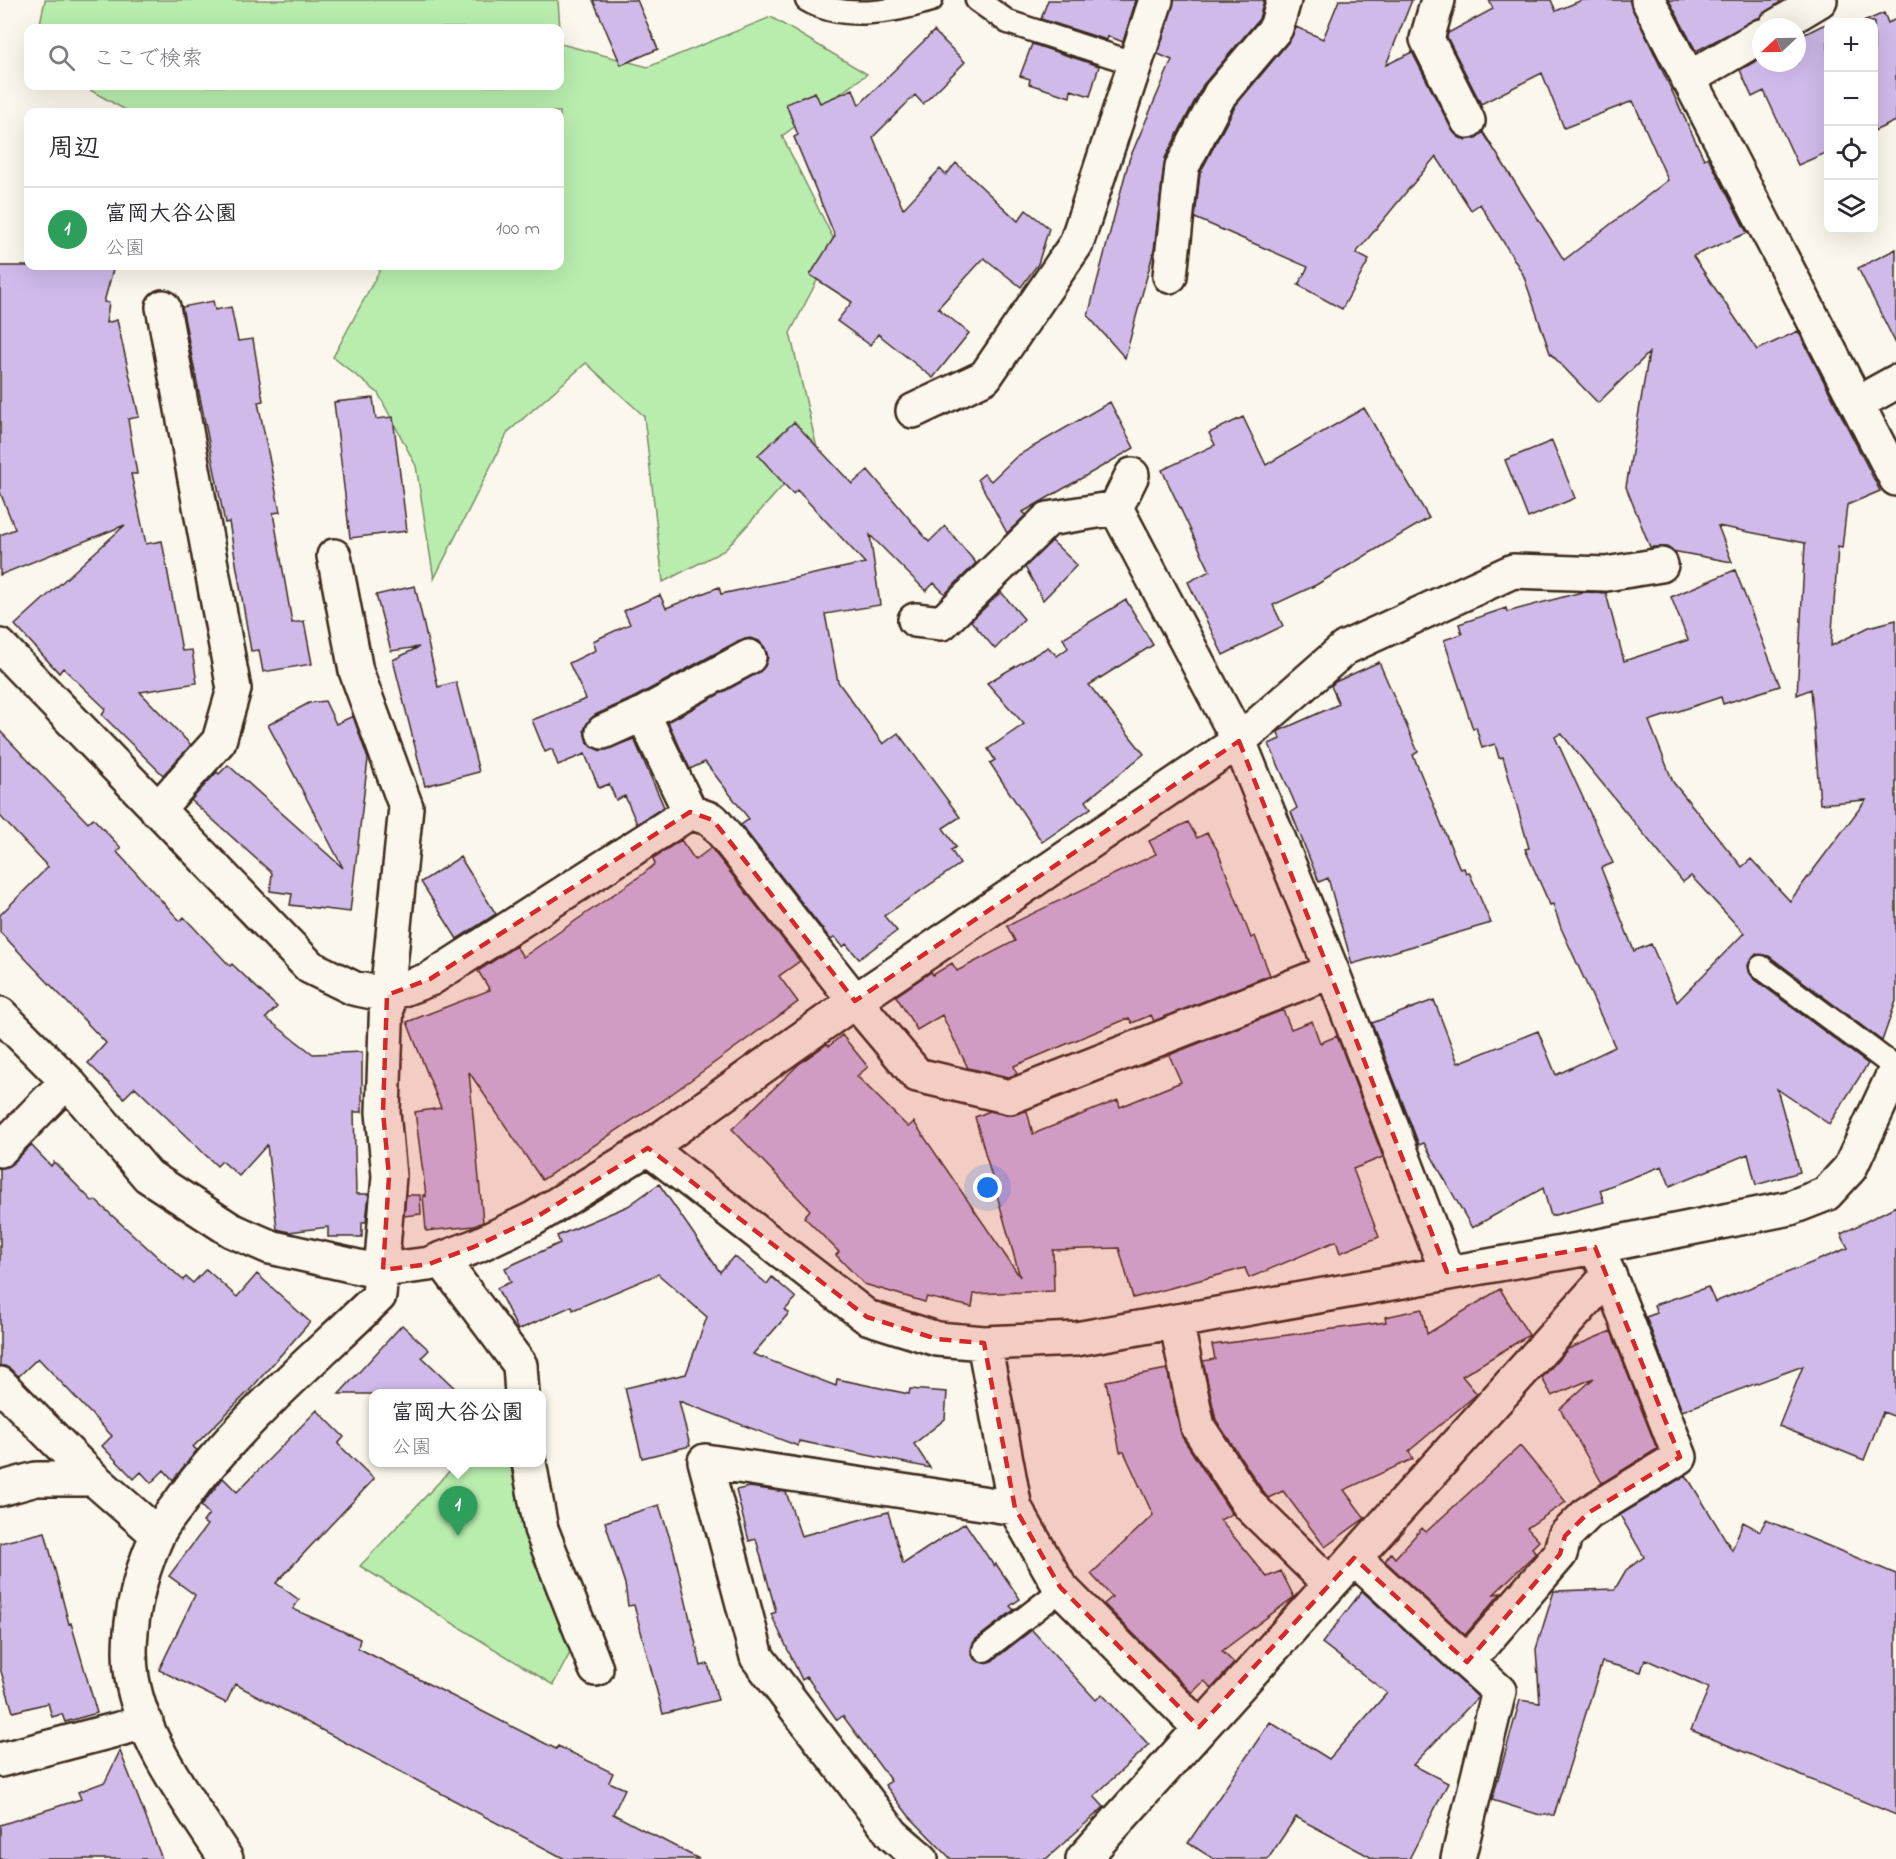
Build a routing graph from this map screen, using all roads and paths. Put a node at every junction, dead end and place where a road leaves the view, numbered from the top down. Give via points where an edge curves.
1 (807, 0) edge
2 (931, 0) edge
3 (977, 0) edge
4 (1156, 0) edge
5 (1284, 0) edge
6 (1438, 0) edge
7 (1648, 0) edge
8 (1820, 0) edge
9 (1790, 18) edge
10 (1752, 41) edge
11 (1136, 64) junction
12 (1688, 79) junction
13 (1468, 121) dead end
14 (1170, 276) dead end
15 (163, 308) dead end
16 (1896, 382) edge
17 (1858, 403) junction
18 (913, 411) dead end
19 (1132, 475) dead end
20 (1896, 479) edge
21 (1116, 508) junction
22 (334, 556) dead end
23 (1661, 565) dead end
24 (915, 620) dead end
25 (0, 646) edge
26 (749, 657) dead end
27 (643, 714) junction
28 (603, 732) dead end
29 (1239, 741) junction
30 (158, 810) junction
31 (690, 812) junction
32 (1761, 967) dead end
33 (1332, 971) junction
34 (387, 995) junction
35 (855, 1001) junction
36 (0, 1014) edge
37 (1896, 1069) edge
38 (67, 1081) junction
39 (648, 1148) junction
40 (0, 1150) edge
41 (441, 1259) junction
42 (1602, 1261) junction
43 (383, 1270) junction
44 (1447, 1272) junction
45 (1176, 1321) junction
46 (984, 1343) junction
47 (0, 1384) edge
48 (522, 1389) edge
49 (530, 1467) edge
50 (94, 1479) junction
51 (0, 1489) edge
52 (1015, 1508) junction
53 (157, 1534) junction
54 (1354, 1558) junction
55 (1330, 1584) junction
56 (1062, 1589) junction
57 (984, 1650) dead end
58 (1467, 1662) junction
59 (596, 1669) dead end
60 (146, 1722) junction
61 (1199, 1727) junction
62 (0, 1760) edge
63 (226, 1859) edge
64 (921, 1859) edge
65 (1083, 1859) edge
66 (1458, 1859) edge

1 - 2 lane via 817,6 861,12 902,9
3 - 11 lane via 1008,22
4 - 11 street
5 - 14 street via 1276,27 1220,94 1182,167
6 - 13 street via 1427,39
7 - 12 street
8 - 9 street
10 - 12 street
11 - 18 street via 1076,244 985,377
12 - 17 street
15 - 30 street via 234,689 219,741
16 - 17 street
17 - 20 street
19 - 21 street
21 - 24 street via 1048,519 942,623
21 - 29 street
22 - 34 street via 356,671 406,807
23 - 29 street via 1606,574 1513,571 1345,648
25 - 30 street
26 - 27 street
27 - 28 street
27 - 31 street
29 - 33 street
29 - 35 street
30 - 34 street via 310,967 353,988
31 - 34 street via 430,979
31 - 35 street via 713,820
32 - 37 lane
33 - 35 street via 1010,1097 917,1075
33 - 44 street
34 - 43 street via 383,1112 389,1176
35 - 39 street
36 - 38 street
37 - 42 street via 1850,1168 1826,1194 1790,1208
38 - 40 street
38 - 43 street via 148,1176 231,1230 270,1247
39 - 41 street via 533,1219
39 - 46 street via 867,1317 937,1339
41 - 43 street
41 - 48 street via 520,1365
42 - 44 street
42 - 54 street
42 - 58 street via 1680,1457 1588,1513 1566,1536 1560,1554
43 - 53 street via 379,1296 210,1462
44 - 45 street
45 - 46 street via 1076,1339
45 - 55 street via 1198,1427 1249,1505
46 - 52 street
47 - 50 street
49 - 59 street via 541,1529
50 - 51 street via 36,1479
50 - 53 street
52 - 56 street
52 - 64 street via 705,1461 757,1657 893,1835
53 - 60 street via 132,1627 132,1677
54 - 55 street
54 - 58 street
55 - 61 street
56 - 57 lane
56 - 61 street
58 - 66 street via 1499,1690
60 - 62 street
60 - 63 street via 171,1771
61 - 65 street

